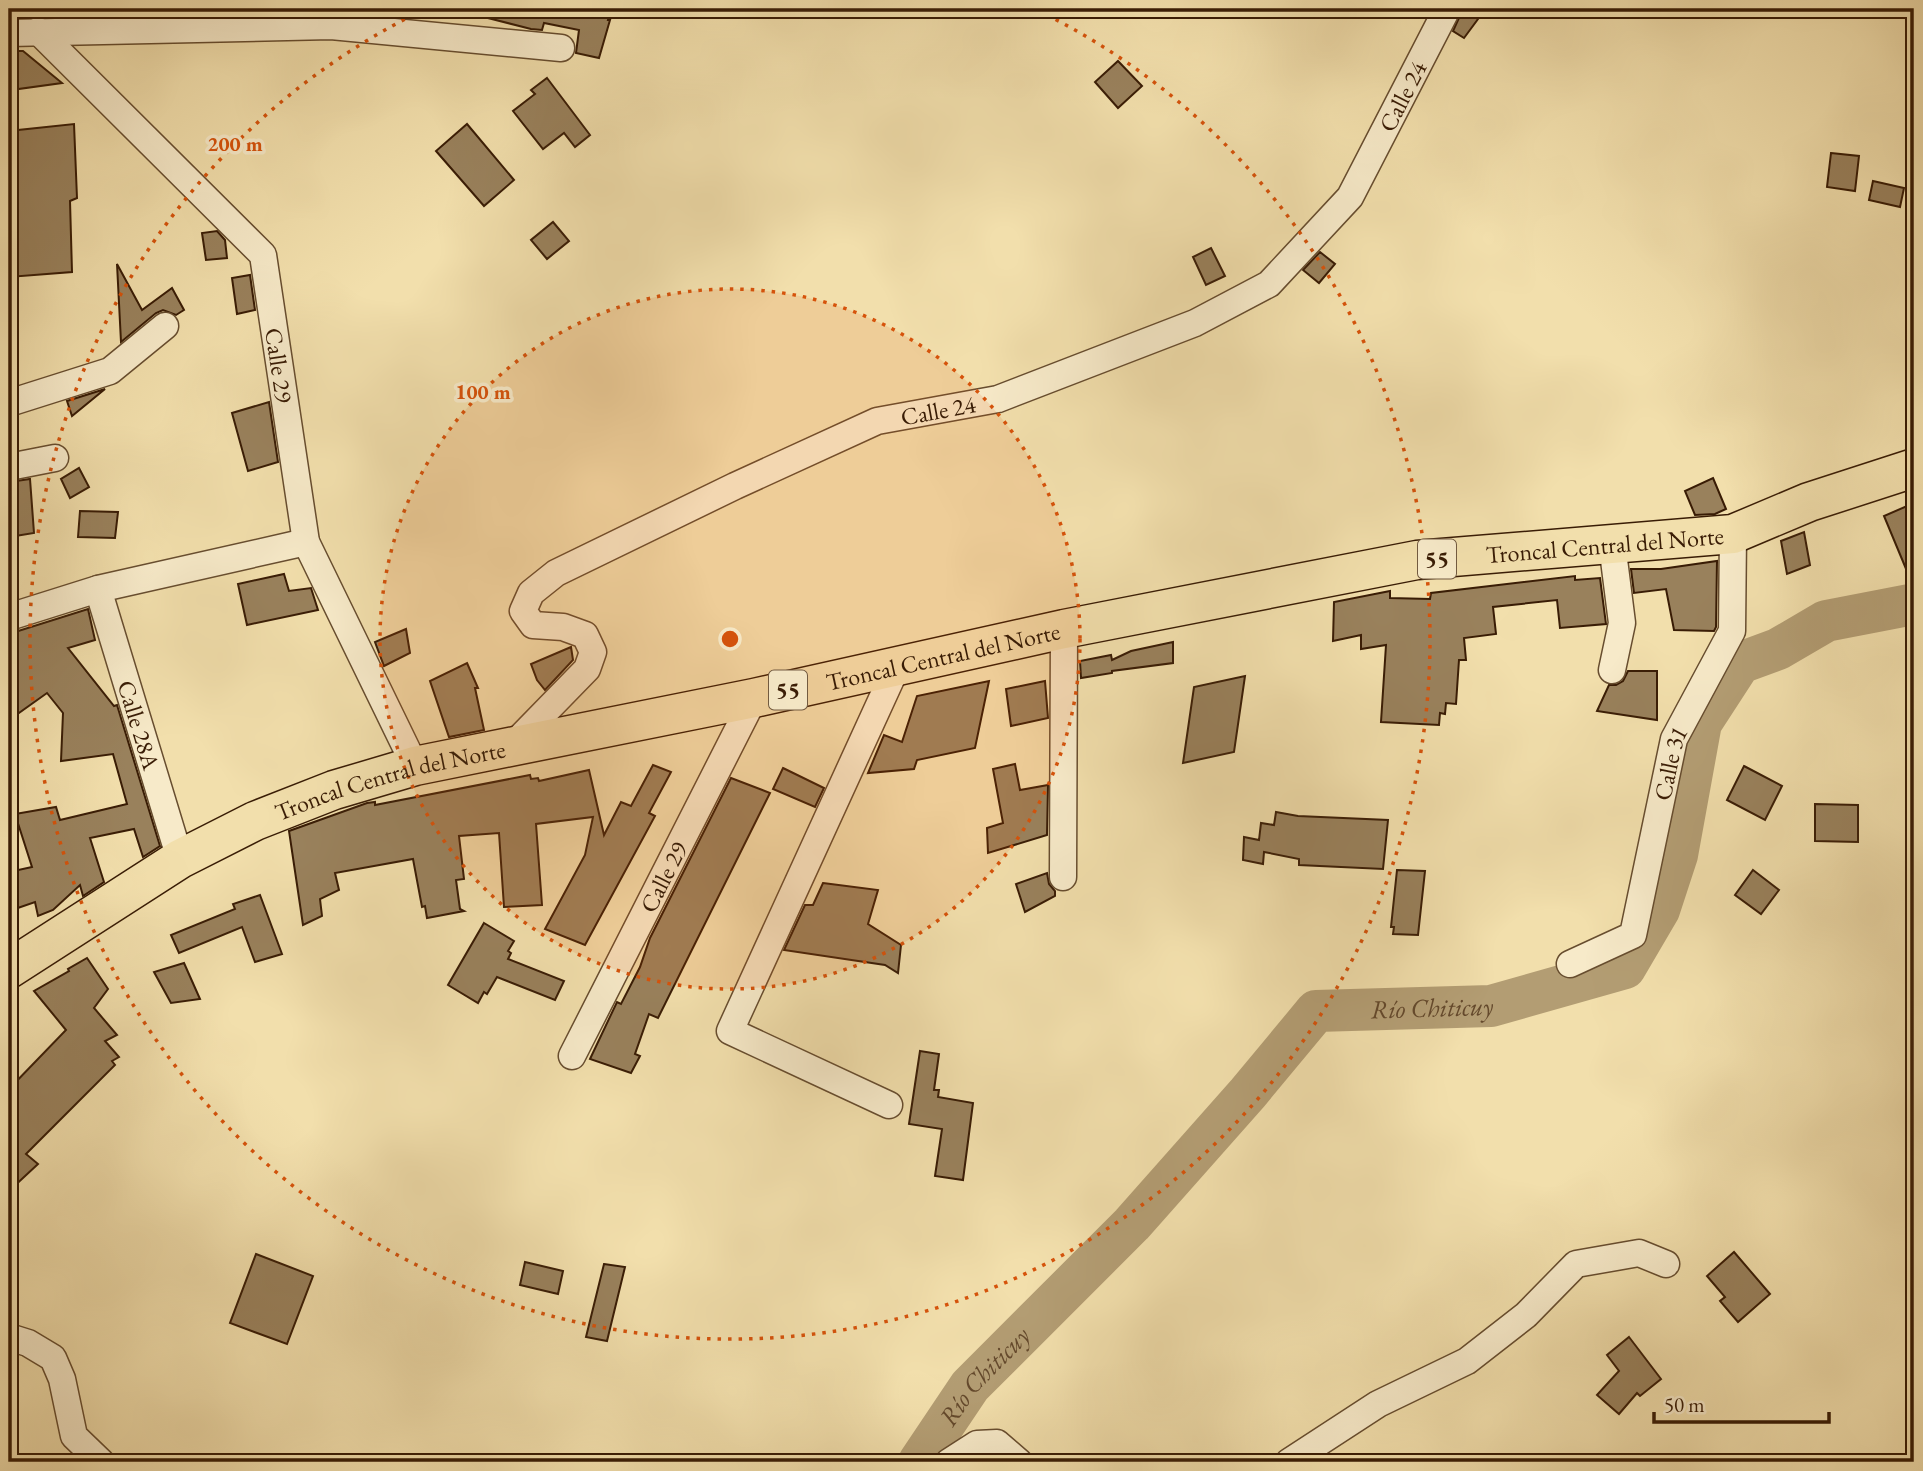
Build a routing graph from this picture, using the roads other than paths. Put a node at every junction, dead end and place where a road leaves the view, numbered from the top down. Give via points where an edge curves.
1 (1447, 9) edge
2 (38, 31) junction
3 (9, 33) edge
4 (561, 48) dead end
5 (165, 326) dead end
6 (9, 402) edge
7 (55, 458) dead end
8 (9, 467) edge
9 (1914, 468) edge
10 (1732, 534) junction
11 (306, 542) junction
12 (1612, 544) junction
13 (98, 589) junction
14 (9, 617) edge
15 (1064, 629) junction
16 (897, 666) junction
17 (1612, 670) dead end
18 (754, 698) junction
19 (512, 746) junction
20 (415, 766) junction
21 (180, 859) junction
22 (1063, 877) dead end
23 (1570, 964) dead end
24 (9, 968) edge
25 (572, 1056) dead end
26 (889, 1105) dead end
27 (1666, 1264) dead end
28 (9, 1337) edge
29 (101, 1462) edge
30 (949, 1462) edge
31 (1019, 1462) edge
32 (1289, 1462) edge

1 - 19 street, Calle 24 via 1350,197 1269,284 1195,323 998,399 877,421 556,573 530,593 523,611 533,625 563,627 585,635 593,652 587,669
2 - 3 street
2 - 4 street via 331,26
2 - 11 street, Calle 29 via 263,255
5 - 6 street via 110,371
7 - 8 street
9 - 10 highway, Troncal Central del Norte / 55 via 1809,502
10 - 12 highway, Troncal Central del Norte / 55
10 - 23 street, Calle 31 via 1731,631 1674,739 1633,935
11 - 13 street
11 - 20 street, Calle 29
12 - 15 highway, Troncal Central del Norte / 55 via 1417,560
12 - 17 street via 1622,623
13 - 14 street
13 - 21 street, Calle 28A
15 - 16 highway, Troncal Central del Norte / 55
15 - 22 street
16 - 18 highway, Troncal Central del Norte / 55
16 - 26 street via 730,1031
18 - 19 highway, Troncal Central del Norte / 55
18 - 25 street, Calle 29
19 - 20 highway, Troncal Central del Norte / 55
20 - 21 highway, Troncal Central del Norte / 55 via 334,790
21 - 24 highway, Troncal Central del Norte / 55
27 - 32 street via 1639,1253 1576,1264 1526,1315 1467,1361 1378,1404
28 - 29 street via 53,1359 74,1436
30 - 31 street via 977,1444 997,1443

